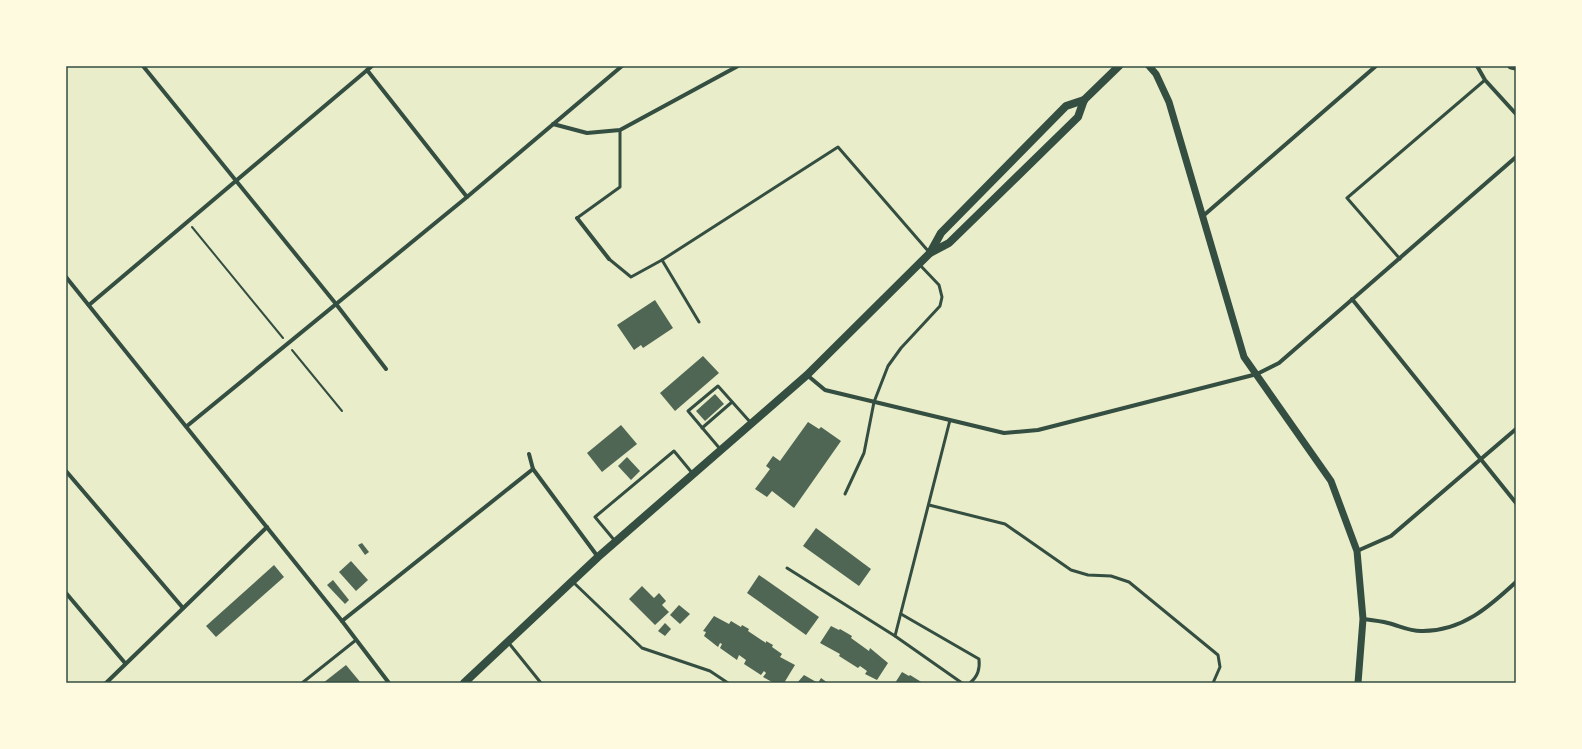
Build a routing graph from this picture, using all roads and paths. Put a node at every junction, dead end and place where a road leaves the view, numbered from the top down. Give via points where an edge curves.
1 (143, 66) edge
2 (372, 66) edge
3 (622, 66) edge
4 (738, 66) edge
5 (1119, 66) edge
6 (1149, 66) edge
7 (1376, 66) edge
8 (1477, 66) edge
9 (1511, 66) edge
10 (1516, 67) edge
11 (368, 70) junction
12 (1485, 80) junction
13 (1084, 100) junction
14 (1516, 114) edge
15 (553, 124) junction
16 (620, 130) junction
17 (1516, 156) edge
18 (236, 181) junction
19 (467, 197) junction
20 (1203, 216) junction
21 (577, 218) joint
22 (187, 222) junction
23 (930, 253) junction
24 (609, 259) joint
25 (1400, 259) junction
26 (662, 260) junction
27 (919, 264) junction
28 (66, 277) edge
29 (1352, 299) junction
30 (336, 304) junction
31 (89, 305) junction
32 (699, 322) dead end
33 (287, 343) junction
34 (386, 369) dead end
35 (1257, 374) junction
36 (807, 375) junction
37 (732, 402) junction
38 (874, 402) junction
39 (342, 411) dead end
40 (950, 420) junction
41 (751, 423) junction
42 (187, 426) junction
43 (702, 428) junction
44 (1516, 429) edge
45 (721, 450) junction
46 (529, 454) dead end
47 (1481, 458) junction
48 (533, 469) junction
49 (66, 471) edge
50 (693, 474) junction
51 (846, 494) dead end
52 (1516, 503) edge
53 (929, 505) junction
54 (267, 527) junction
55 (615, 541) junction
56 (1357, 551) junction
57 (598, 556) junction
58 (788, 568) dead end
59 (573, 582) junction
60 (1516, 582) edge
61 (66, 593) edge
62 (183, 608) junction
63 (901, 614) junction
64 (1363, 619) junction
65 (342, 621) junction
66 (895, 636) junction
67 (356, 640) junction
68 (508, 642) junction
69 (125, 663) junction
70 (106, 683) edge
71 (302, 683) edge
72 (389, 683) edge
73 (464, 683) edge
74 (541, 683) edge
75 (728, 683) edge
76 (962, 683) edge
77 (970, 683) edge
78 (1213, 683) edge
79 (1358, 683) edge

1 - 18 street
2 - 11 street
3 - 15 street
4 - 16 street
5 - 13 main road
6 - 20 street via 1156,74 1169,102
7 - 20 street
8 - 12 street
9 - 10 street
11 - 18 street
11 - 19 street
12 - 14 street
12 - 25 lane via 1347,198
13 - 23 main road via 1066,106 941,233
13 - 23 main road via 1078,117 950,243
15 - 16 street via 587,132
15 - 19 street
16 - 21 lane via 620,187
17 - 25 street
18 - 22 street
18 - 30 street
19 - 30 street
20 - 35 street via 1244,356
21 - 24 street
22 - 31 street
22 - 33 path
23 - 26 lane via 838,147
23 - 27 main road
24 - 26 lane via 631,277
25 - 29 street
26 - 32 lane
27 - 36 main road
27 - 38 lane via 939,285 942,297 940,306 896,354 888,366
28 - 31 street
29 - 35 street via 1279,363
29 - 47 street
30 - 33 street
30 - 34 street
31 - 42 street
33 - 39 path
33 - 42 street
35 - 40 street via 1038,430 1004,433
35 - 56 street via 1331,481
36 - 38 street via 825,390
36 - 41 main road
37 - 41 lane
37 - 43 lane
37 - 43 lane via 718,386 688,412
38 - 40 street
38 - 51 lane via 864,453
40 - 53 lane
41 - 45 main road
42 - 54 street
43 - 45 lane
44 - 47 street
45 - 50 main road
46 - 48 street
47 - 52 street
47 - 56 street via 1392,536
48 - 57 street
48 - 65 street
49 - 62 street
50 - 55 main road
50 - 55 lane via 674,451 595,517
53 - 63 lane
53 - 78 lane via 1006,524 1071,570 1088,575 1111,576 1128,582 1218,655 1220,667
54 - 62 street
54 - 65 street
55 - 57 main road
56 - 64 street
57 - 59 main road
58 - 66 lane
59 - 68 main road
59 - 75 lane via 642,648 710,671
60 - 64 street via 1469,620 1437,630 1407,629
61 - 69 street
62 - 69 street
63 - 66 lane
63 - 77 lane via 979,659 980,668 976,678
64 - 79 street
65 - 67 street
66 - 76 lane
67 - 71 lane
67 - 72 street
68 - 73 main road
68 - 74 lane
69 - 70 street

